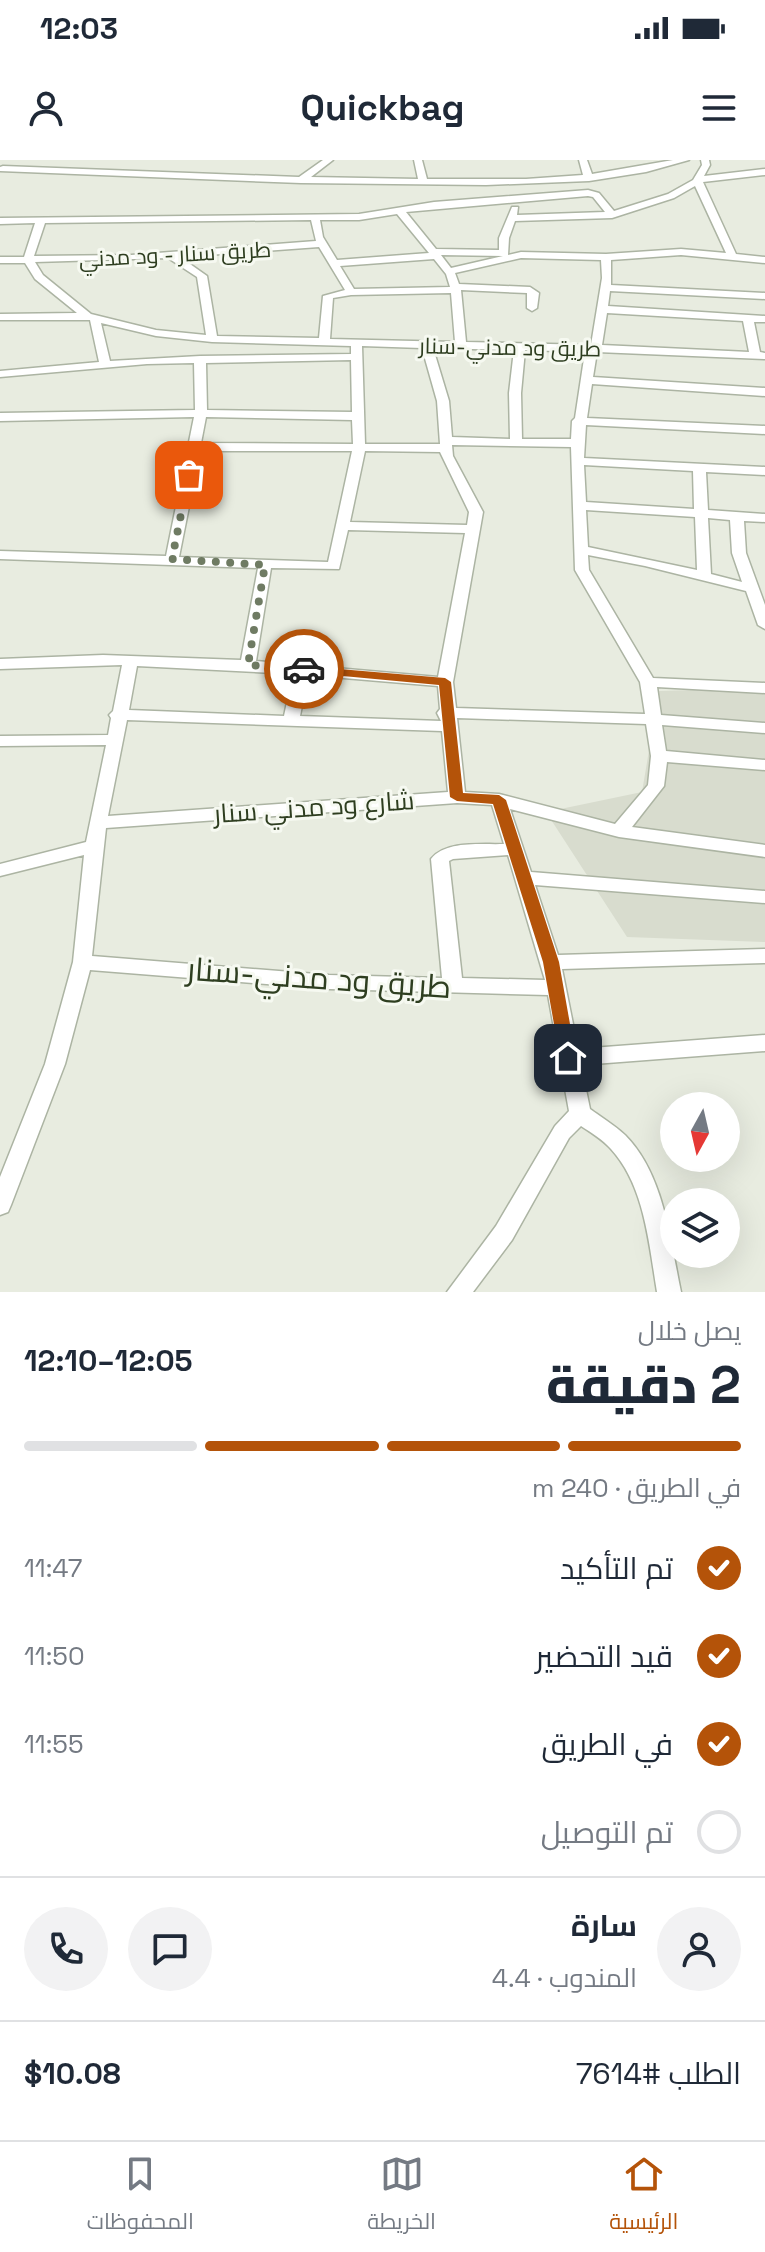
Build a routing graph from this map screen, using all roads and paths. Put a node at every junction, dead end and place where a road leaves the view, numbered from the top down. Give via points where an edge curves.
1 (17, 160) edge
2 (67, 160) edge
3 (329, 160) edge
4 (418, 160) edge
5 (583, 160) edge
6 (685, 160) edge
7 (705, 160) edge
8 (1, 169) edge
9 (62, 171) junction
10 (765, 172) edge
11 (589, 178) junction
12 (301, 180) junction
13 (697, 180) junction
14 (423, 182) junction
15 (513, 200) junction
16 (400, 211) junction
17 (612, 215) junction
18 (315, 218) junction
19 (514, 218) junction
20 (0, 221) edge
21 (41, 221) junction
22 (322, 244) junction
23 (504, 253) junction
24 (435, 254) junction
25 (521, 255) junction
26 (732, 256) junction
27 (606, 257) junction
28 (174, 258) junction
29 (0, 260) edge
30 (28, 260) junction
31 (765, 260) edge
32 (333, 263) junction
33 (450, 271) junction
34 (605, 288) junction
35 (456, 289) junction
36 (351, 292) junction
37 (765, 296) edge
38 (532, 308) dead end
39 (601, 309) junction
40 (0, 317) edge
41 (91, 317) junction
42 (748, 318) junction
43 (765, 319) edge
44 (212, 339) junction
45 (324, 341) junction
46 (356, 342) junction
47 (427, 345) junction
48 (461, 347) junction
49 (520, 348) junction
50 (594, 349) junction
51 (760, 356) edge
52 (354, 357) junction
53 (200, 359) junction
54 (106, 366) junction
55 (0, 374) edge
56 (588, 380) junction
57 (765, 392) edge
58 (201, 414) junction
59 (357, 416) junction
60 (0, 417) edge
61 (578, 421) junction
62 (765, 430) edge
63 (516, 443) junction
64 (577, 443) junction
65 (447, 445) junction
66 (194, 447) junction
67 (359, 448) junction
68 (578, 461) junction
69 (699, 468) junction
70 (765, 471) edge
71 (581, 506) junction
72 (702, 515) junction
73 (737, 517) junction
74 (765, 518) edge
75 (341, 526) junction
76 (474, 529) junction
77 (581, 550) junction
78 (0, 555) edge
79 (172, 559) junction
80 (265, 565) junction
81 (704, 576) junction
82 (750, 588) junction
83 (765, 625) edge
84 (130, 663) junction
85 (0, 664) edge
86 (248, 665) junction
87 (302, 669) junction
88 (445, 682) junction
89 (648, 682) junction
90 (765, 688) edge
91 (117, 715) junction
92 (653, 719) junction
93 (446, 720) junction
94 (291, 721) junction
95 (765, 728) edge
96 (112, 740) junction
97 (0, 741) edge
98 (659, 756) junction
99 (765, 765) edge
100 (457, 797) junction
101 (499, 800) junction
102 (98, 823) junction
103 (619, 831) junction
104 (94, 846) junction
105 (515, 849) junction
106 (765, 851) edge
107 (0, 870) edge
108 (524, 878) junction
109 (765, 897) edge
110 (765, 956) edge
111 (82, 962) junction
112 (551, 962) junction
113 (453, 987) junction
114 (557, 988) junction
115 (765, 1043) edge
116 (568, 1058) junction
117 (580, 1113) junction
118 (0, 1205) edge
119 (459, 1292) edge
120 (669, 1292) edge

1 - 8 street
2 - 9 street
3 - 12 street
4 - 14 street
5 - 11 street
6 - 11 street
7 - 13 street
8 - 9 street
9 - 12 street
10 - 13 street
11 - 14 street via 520,184
12 - 14 street
13 - 17 street via 671,196
13 - 26 street
15 - 16 street
15 - 17 street via 592,194
15 - 19 street
16 - 18 street
16 - 24 street
17 - 19 street
18 - 21 street
18 - 22 street
19 - 23 street via 504,238
20 - 21 street
21 - 30 street
22 - 28 street, طريق سنار - ود مدني
22 - 32 street
23 - 24 street
23 - 25 street
24 - 32 street
24 - 33 street
25 - 27 street
25 - 33 street
26 - 27 street via 681,252
26 - 31 street
27 - 34 street
28 - 30 street, طريق سنار - ود مدني
28 - 44 street, طريق سنار - ود مدني via 196,269 205,283
29 - 30 street, طريق سنار - ود مدني
30 - 41 street via 39,277
32 - 36 street
33 - 35 street
34 - 37 street
34 - 39 street
35 - 36 street
35 - 38 street via 530,290
35 - 48 street
36 - 45 street via 328,296
39 - 42 street
39 - 50 street
40 - 41 street
41 - 44 street, طريق ود مدني-سنار via 134,329
41 - 54 street
42 - 43 street
42 - 51 street
44 - 45 street, طريق ود مدني-سنار
45 - 46 street, طريق ود مدني-سنار
46 - 47 street, طريق ود مدني-سنار
46 - 52 street
47 - 48 street, طريق ود مدني-سنار
47 - 65 street via 443,401
48 - 49 street, طريق ود مدني-سنار
49 - 50 street, طريق ود مدني-سنار
49 - 63 street
50 - 51 street, طريق ود مدني-سنار
50 - 56 street
52 - 53 street
52 - 59 street
53 - 54 street
53 - 58 street
54 - 55 street
56 - 57 street, طريق ود مدني-سنار
56 - 61 street
58 - 59 street
58 - 60 street
58 - 66 street
59 - 67 street
61 - 62 street
61 - 64 street
63 - 64 street
63 - 65 street
64 - 68 street
65 - 67 street
65 - 76 street via 476,512
66 - 67 street
66 - 79 street
67 - 75 street
68 - 69 street
68 - 71 street
69 - 70 street
69 - 72 street
71 - 72 street
71 - 77 street
72 - 73 street
72 - 81 street
73 - 74 street
73 - 82 street via 738,545
75 - 76 street
75 - 80 street via 334,566
76 - 88 street
77 - 81 street
77 - 89 street via 586,577
78 - 79 street
79 - 80 street
80 - 86 street
81 - 82 street
82 - 83 street
84 - 85 street
84 - 86 street
84 - 91 street
86 - 87 street
87 - 88 street
87 - 94 street
88 - 93 street
89 - 90 street
89 - 92 street
91 - 94 street
91 - 96 street
92 - 93 street
92 - 95 street
92 - 98 street
93 - 94 street
93 - 100 street
96 - 97 street
96 - 102 street
98 - 99 street
98 - 103 street via 656,786
100 - 101 street, شارع ود مدني سنار
100 - 102 street, شارع ود مدني سنار
101 - 103 street, شارع ود مدني سنار
101 - 105 street
102 - 104 street
103 - 106 street, شارع ود مدني سنار
104 - 107 street
104 - 111 street
105 - 108 street
105 - 113 street via 449,853 440,859
108 - 109 street
108 - 112 street
110 - 112 street
111 - 113 street, طريق ود مدني-سنار
111 - 118 street via 55,1064
112 - 114 street
113 - 114 street, طريق ود مدني-سنار
114 - 116 street
115 - 116 street
116 - 117 street
117 - 119 street via 562,1132 504,1233
117 - 120 street via 620,1144 639,1177 652,1210

